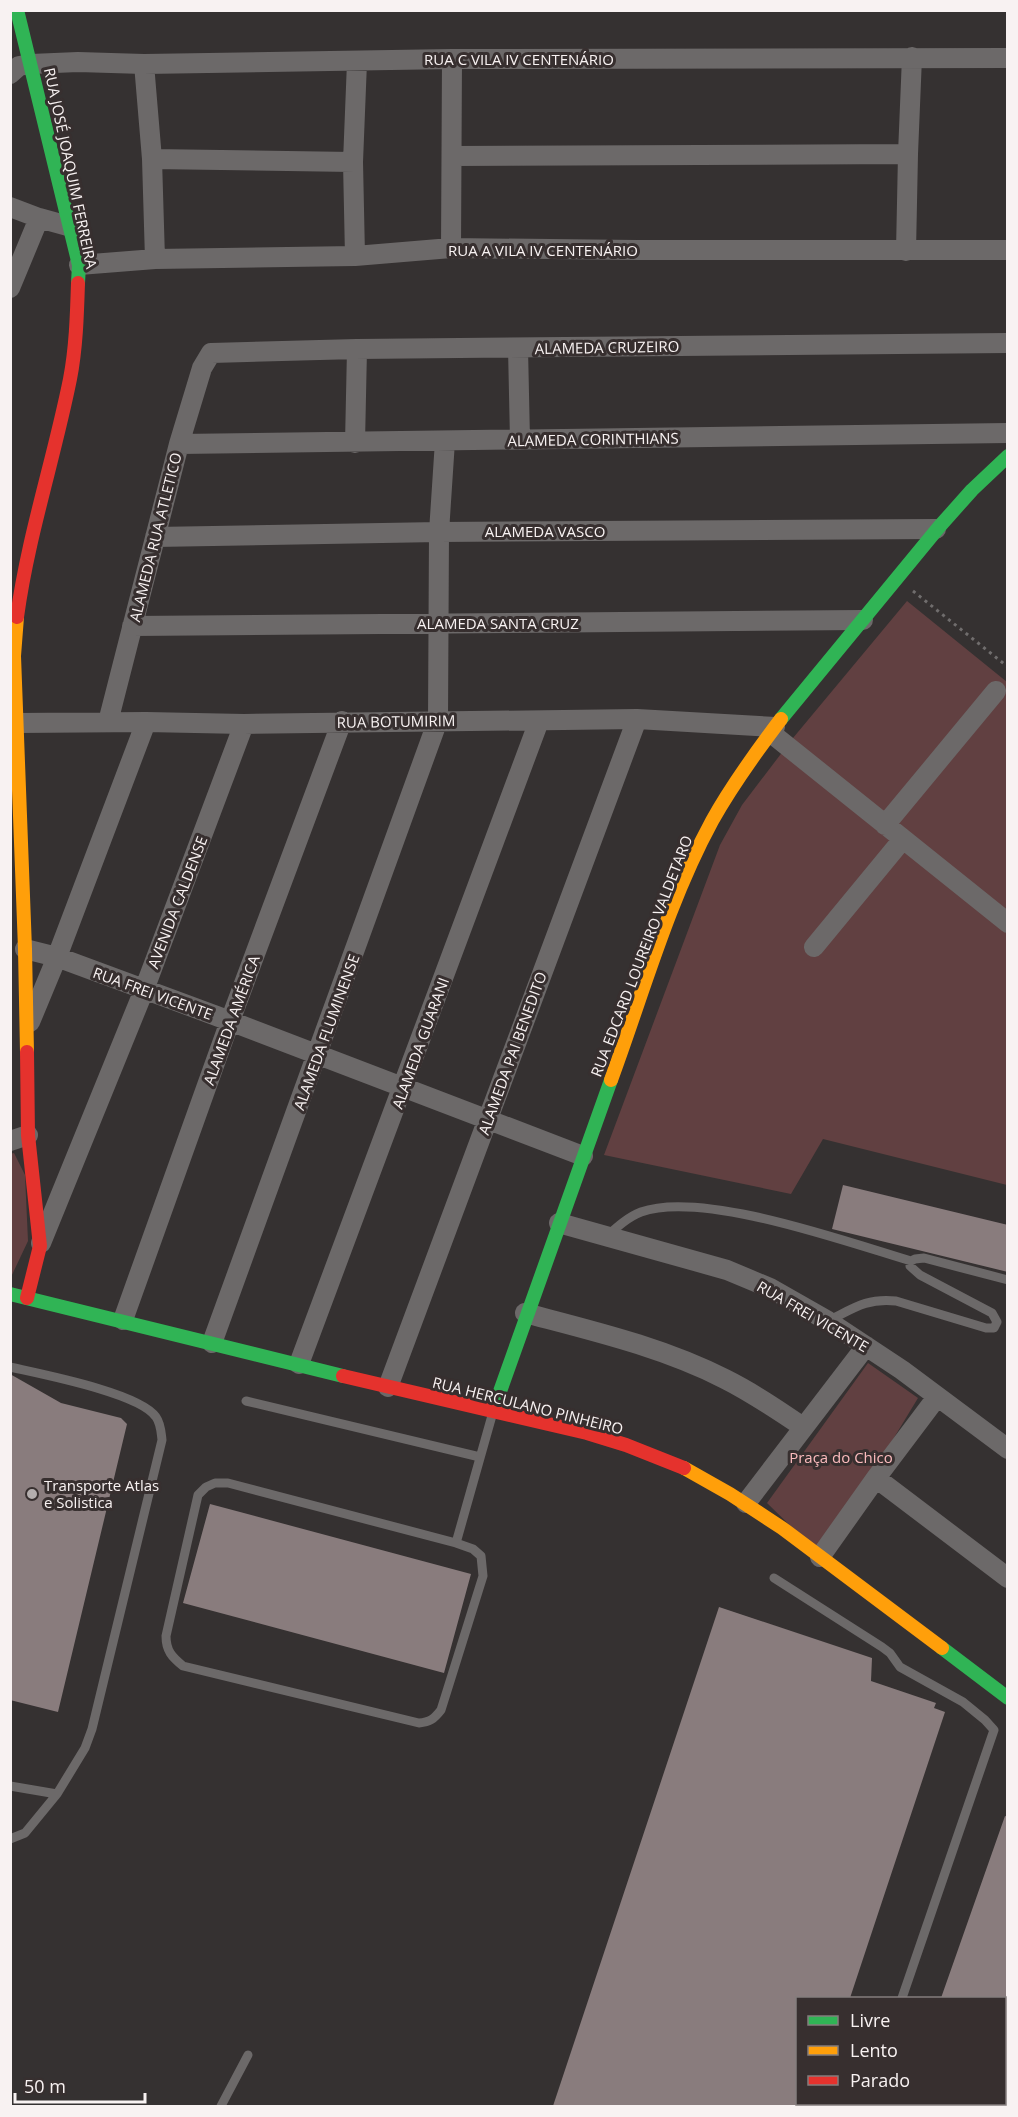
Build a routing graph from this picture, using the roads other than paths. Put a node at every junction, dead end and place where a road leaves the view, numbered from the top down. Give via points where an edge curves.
1 (17, 10) edge
2 (912, 57) junction
3 (1008, 58) edge
4 (452, 59) junction
5 (357, 62) junction
6 (31, 64) junction
7 (144, 64) junction
8 (10, 74) edge
9 (908, 154) junction
10 (452, 156) junction
11 (152, 159) junction
12 (353, 162) junction
13 (10, 207) edge
14 (39, 218) junction
15 (69, 226) junction
16 (451, 248) junction
17 (1008, 250) edge
18 (906, 251) junction
19 (355, 255) junction
20 (155, 259) junction
21 (78, 265) junction
22 (10, 288) edge
23 (1008, 343) edge
24 (518, 348) junction
25 (357, 349) junction
26 (208, 355) joint
27 (1008, 433) edge
28 (520, 440) junction
29 (445, 441) junction
30 (355, 442) junction
31 (179, 444) junction
32 (1008, 456) edge
33 (936, 529) junction
34 (439, 532) junction
35 (155, 537) junction
36 (863, 620) junction
37 (440, 623) junction
38 (132, 626) junction
39 (996, 691) dead end
40 (637, 719) junction
41 (438, 720) junction
42 (539, 721) junction
43 (108, 722) junction
44 (146, 722) junction
45 (342, 722) junction
46 (17, 723) junction
47 (244, 724) junction
48 (773, 730) junction
49 (885, 825) junction
50 (903, 839) junction
51 (1004, 913) edge
52 (814, 947) dead end
53 (25, 949) junction
54 (57, 957) junction
55 (144, 990) junction
56 (230, 1021) junction
57 (27, 1030) junction
58 (318, 1054) junction
59 (404, 1087) junction
60 (488, 1118) junction
61 (16, 1137) edge
62 (583, 1156) junction
63 (559, 1222) junction
64 (607, 1236) junction
65 (40, 1246) junction
66 (911, 1261) junction
67 (1008, 1280) edge
68 (10, 1294) edge
69 (27, 1298) junction
70 (525, 1313) junction
71 (123, 1320) junction
72 (828, 1321) junction
73 (212, 1343) junction
74 (866, 1346) junction
75 (299, 1364) junction
76 (10, 1367) edge
77 (388, 1387) junction
78 (937, 1397) junction
79 (246, 1401) dead end
80 (493, 1411) junction
81 (803, 1427) junction
82 (1008, 1449) edge
83 (480, 1457) junction
84 (876, 1478) junction
85 (746, 1503) junction
86 (456, 1542) junction
87 (820, 1557) junction
88 (774, 1578) dead end
89 (1008, 1578) edge
90 (1008, 1698) edge
91 (10, 1786) edge
92 (57, 1794) junction
93 (10, 1839) edge
94 (902, 1997) edge
95 (248, 2055) dead end
96 (220, 2106) edge

1 - 6 street, RUA JOSÉ JOAQUIM FERREIRA
2 - 3 street, RUA C VILA IV CENTENÁRIO
2 - 4 street, RUA C VILA IV CENTENÁRIO
2 - 9 street
4 - 5 street, RUA C VILA IV CENTENÁRIO
4 - 10 street
5 - 7 street, RUA C VILA IV CENTENÁRIO
5 - 12 street
6 - 7 street, RUA C VILA IV CENTENÁRIO
6 - 8 street via 19,66
6 - 15 street, RUA JOSÉ JOAQUIM FERREIRA
7 - 11 street
9 - 10 street
9 - 18 street
10 - 16 street
11 - 12 street
11 - 20 street
12 - 19 street
13 - 14 street
14 - 15 street
14 - 22 street
15 - 21 street, RUA JOSÉ JOAQUIM FERREIRA
16 - 18 street, RUA A VILA IV CENTENÁRIO
16 - 19 street, RUA A VILA IV CENTENÁRIO
17 - 18 street, RUA A VILA IV CENTENÁRIO
19 - 20 street, RUA A VILA IV CENTENÁRIO
20 - 21 street, RUA A VILA IV CENTENÁRIO
21 - 46 street, RUA JOSÉ JOAQUIM FERREIRA via 77,323 70,378 22,573 14,656
23 - 24 street, ALAMEDA CRUZEIRO
24 - 25 street, ALAMEDA CRUZEIRO
24 - 28 street
25 - 26 street, ALAMEDA CRUZEIRO via 215,351
25 - 30 street
26 - 31 street, ALAMEDA RUA ATLETICO
27 - 28 street, ALAMEDA CORINTHIANS
28 - 29 street, ALAMEDA CORINTHIANS
29 - 30 street, ALAMEDA CORINTHIANS
29 - 34 street, ALAMEDA FLUMINENSE
30 - 31 street, ALAMEDA CORINTHIANS
31 - 35 street, ALAMEDA RUA ATLETICO
32 - 33 street, RUA EDCARD LOUREIRO VALDETARO via 978,482
33 - 34 street, ALAMEDA VASCO
33 - 36 street, RUA EDCARD LOUREIRO VALDETARO
34 - 35 street, ALAMEDA VASCO
34 - 37 street, ALAMEDA FLUMINENSE
35 - 38 street, ALAMEDA RUA ATLETICO
36 - 37 street, ALAMEDA SANTA CRUZ
36 - 48 street, RUA EDCARD LOUREIRO VALDETARO
37 - 38 street, ALAMEDA SANTA CRUZ
37 - 41 street, ALAMEDA FLUMINENSE
38 - 43 street, ALAMEDA RUA ATLETICO
39 - 49 street
40 - 42 street, RUA BOTUMIRIM
40 - 48 street, RUA BOTUMIRIM
40 - 60 street, ALAMEDA PAI BENEDITO
41 - 42 street, RUA BOTUMIRIM
41 - 45 street, RUA BOTUMIRIM
41 - 58 street, ALAMEDA FLUMINENSE
42 - 59 street, ALAMEDA GUARANI
43 - 44 street, RUA BOTUMIRIM
43 - 46 street, RUA BOTUMIRIM
44 - 47 street, RUA BOTUMIRIM
44 - 54 street
45 - 47 street, RUA BOTUMIRIM
45 - 56 street, ALAMEDA AMÉRICA
46 - 53 street, RUA JOSÉ JOAQUIM FERREIRA
47 - 55 street, AVENIDA CALDENSE
48 - 49 street
48 - 62 street, RUA EDCARD LOUREIRO VALDETARO via 729,792 684,881
49 - 50 street
50 - 51 street
50 - 52 street
53 - 54 street, RUA FREI VICENTE
53 - 57 street, RUA JOSÉ JOAQUIM FERREIRA
54 - 55 street, RUA FREI VICENTE
54 - 57 street
55 - 56 street, RUA FREI VICENTE
55 - 65 street, AVENIDA CALDENSE
56 - 58 street, RUA FREI VICENTE
56 - 71 street, ALAMEDA AMÉRICA
57 - 61 street, RUA JOSÉ JOAQUIM FERREIRA
58 - 59 street, RUA FREI VICENTE
58 - 73 street, ALAMEDA FLUMINENSE
59 - 60 street, RUA FREI VICENTE
59 - 75 street, ALAMEDA GUARANI
60 - 62 street, RUA FREI VICENTE
60 - 77 street, ALAMEDA PAI BENEDITO
61 - 65 street, RUA JOSÉ JOAQUIM FERREIRA
62 - 63 street, RUA EDCARD LOUREIRO VALDETARO
63 - 64 street, RUA FREI VICENTE
63 - 70 street, RUA EDCARD LOUREIRO VALDETARO
64 - 66 lane via 640,1212 680,1206 771,1220
64 - 72 street, RUA FREI VICENTE via 727,1270 770,1288
65 - 69 street, RUA JOSÉ JOAQUIM FERREIRA
66 - 67 lane via 924,1258
66 - 72 lane via 910,1266 920,1275 992,1313 997,1318 994,1328 884,1300 860,1304
68 - 69 street, RUA HERCULANO PINHEIRO
69 - 71 street, RUA HERCULANO PINHEIRO
70 - 80 street, RUA EDCARD LOUREIRO VALDETARO
70 - 81 street via 679,1359 724,1378
71 - 73 street, RUA HERCULANO PINHEIRO
72 - 74 street, RUA FREI VICENTE
73 - 75 street, RUA HERCULANO PINHEIRO
74 - 78 street, RUA FREI VICENTE
74 - 81 street
75 - 77 street, RUA HERCULANO PINHEIRO
76 - 92 lane via 113,1393 147,1407 156,1417 162,1440 92,1729
77 - 80 street, RUA HERCULANO PINHEIRO
78 - 82 street, RUA FREI VICENTE
78 - 84 street
79 - 83 lane
80 - 83 lane
80 - 85 street, RUA HERCULANO PINHEIRO via 655,1457
81 - 85 street
83 - 86 lane
84 - 87 street
84 - 89 street
85 - 87 street, RUA HERCULANO PINHEIRO
86 - 86 lane via 228,1483 215,1483 198,1495 166,1647 183,1666 428,1722 441,1710 483,1576 481,1556
87 - 90 street, RUA HERCULANO PINHEIRO
88 - 94 lane via 882,1647 900,1667 963,1702 994,1730
91 - 92 lane
92 - 93 lane via 25,1833
95 - 96 lane

